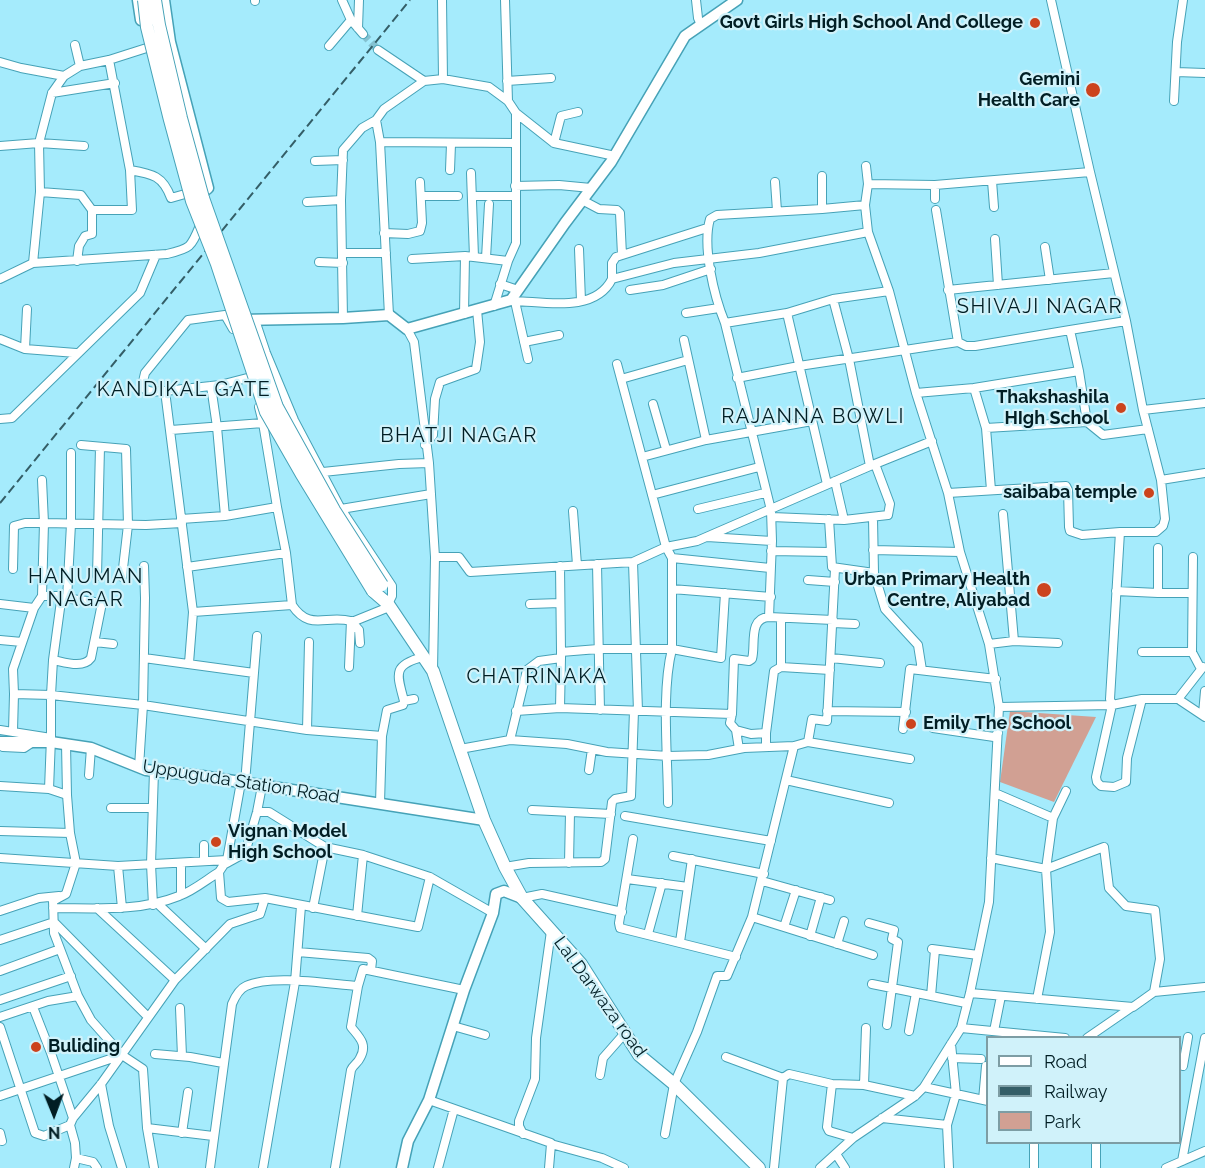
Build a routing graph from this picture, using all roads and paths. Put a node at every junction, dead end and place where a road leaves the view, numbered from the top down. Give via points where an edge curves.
1 (138, 0) edge
2 (144, 0) edge
3 (155, 0) edge
4 (164, 0) edge
5 (342, 0) edge
6 (358, 0) edge
7 (442, 0) edge
8 (505, 0) edge
9 (696, 0) edge
10 (737, 0) edge
11 (1051, 0) edge
12 (1183, 0) edge
13 (351, 20) junction
14 (701, 25) junction
15 (170, 42) junction
16 (75, 45) dead end
17 (329, 46) dead end
18 (146, 48) junction
19 (378, 50) tunnel mouth
20 (110, 60) junction
21 (0, 62) edge
22 (80, 66) junction
23 (1176, 72) junction
24 (1205, 73) edge
25 (64, 76) junction
26 (551, 78) dead end
27 (443, 80) junction
28 (424, 81) junction
29 (507, 81) junction
30 (115, 83) junction
31 (52, 93) junction
32 (508, 101) junction
33 (1174, 101) dead end
34 (578, 112) dead end
35 (516, 113) junction
36 (376, 120) junction
37 (380, 142) junction
38 (39, 143) junction
39 (554, 143) junction
40 (451, 144) junction
41 (516, 144) junction
42 (0, 146) edge
43 (84, 146) dead end
44 (615, 156) junction
45 (343, 160) junction
46 (315, 162) dead end
47 (866, 166) dead end
48 (130, 170) junction
49 (450, 170) dead end
50 (1090, 172) junction
51 (471, 173) dead end
52 (822, 176) dead end
53 (992, 181) junction
54 (420, 182) dead end
55 (775, 182) dead end
56 (868, 184) junction
57 (935, 185) junction
58 (515, 186) junction
59 (208, 188) junction
60 (591, 188) junction
61 (40, 192) junction
62 (185, 194) junction
63 (421, 196) junction
64 (458, 196) dead end
65 (472, 196) junction
66 (515, 196) junction
67 (935, 199) dead end
68 (341, 200) junction
69 (582, 200) junction
70 (308, 202) dead end
71 (489, 204) dead end
72 (865, 205) junction
73 (994, 207) dead end
74 (822, 209) junction
75 (92, 210) junction
76 (936, 210) dead end
77 (777, 211) junction
78 (707, 228) junction
79 (868, 232) junction
80 (384, 233) junction
81 (994, 239) dead end
82 (1045, 247) dead end
83 (579, 249) dead end
84 (342, 253) junction
85 (386, 253) junction
86 (156, 255) junction
87 (622, 255) junction
88 (465, 256) junction
89 (474, 257) junction
90 (486, 258) junction
91 (412, 259) dead end
92 (709, 259) junction
93 (77, 261) junction
94 (508, 261) junction
95 (319, 262) dead end
96 (33, 263) junction
97 (343, 263) junction
98 (711, 269) junction
99 (1114, 273) junction
100 (0, 279) edge
101 (612, 279) junction
102 (1050, 279) junction
103 (500, 284) junction
104 (998, 285) junction
105 (630, 290) dead end
106 (948, 290) junction
107 (889, 291) junction
108 (515, 296) junction
109 (833, 299) junction
110 (581, 301) junction
111 (494, 306) junction
112 (719, 308) junction
113 (27, 309) dead end
114 (477, 310) junction
115 (686, 313) dead end
116 (787, 313) junction
117 (464, 314) junction
118 (389, 315) junction
119 (343, 318) junction
120 (230, 320) junction
121 (255, 320) junction
122 (1126, 321) junction
123 (724, 323) junction
124 (406, 329) junction
125 (1070, 330) junction
126 (559, 335) dead end
127 (0, 339) edge
128 (684, 340) dead end
129 (524, 342) junction
130 (958, 342) junction
131 (25, 349) junction
132 (905, 351) junction
133 (76, 353) junction
134 (849, 359) junction
135 (528, 360) dead end
136 (688, 360) junction
137 (617, 364) dead end
138 (800, 366) junction
139 (1079, 371) junction
140 (251, 377) junction
141 (737, 378) junction
142 (621, 379) junction
143 (211, 386) junction
144 (974, 388) junction
145 (165, 391) junction
146 (916, 393) junction
147 (1205, 403) edge
148 (653, 404) dead end
149 (1143, 410) junction
150 (0, 419) edge
151 (812, 421) junction
152 (1087, 422) junction
153 (263, 423) junction
154 (217, 427) junction
155 (986, 428) junction
156 (1149, 429) junction
157 (171, 430) junction
158 (751, 431) junction
159 (706, 440) junction
160 (932, 441) junction
161 (81, 445) dead end
162 (425, 445) junction
163 (100, 447) junction
164 (666, 449) junction
165 (71, 453) dead end
166 (642, 457) junction
167 (429, 463) junction
168 (872, 465) junction
169 (759, 466) junction
170 (323, 472) junction
171 (1205, 473) edge
172 (42, 480) dead end
173 (1161, 480) junction
174 (831, 483) junction
175 (991, 490) junction
176 (765, 493) junction
177 (948, 493) junction
178 (431, 494) junction
179 (652, 495) junction
180 (277, 507) junction
181 (342, 509) junction
182 (698, 509) dead end
183 (573, 511) dead end
184 (771, 513) junction
185 (1003, 514) dead end
186 (225, 516) junction
187 (873, 518) junction
188 (829, 519) junction
189 (844, 520) junction
190 (182, 521) junction
191 (44, 523) junction
192 (71, 524) junction
193 (98, 524) junction
194 (128, 525) junction
195 (1120, 532) junction
196 (704, 537) junction
197 (772, 541) junction
198 (666, 547) junction
199 (1158, 548) dead end
200 (873, 550) junction
201 (771, 551) junction
202 (831, 552) junction
203 (960, 552) junction
204 (286, 553) junction
205 (435, 557) junction
206 (1193, 557) dead end
207 (672, 558) junction
208 (633, 562) junction
209 (597, 564) junction
210 (577, 565) junction
211 (144, 566) dead end
212 (560, 566) junction
213 (187, 567) junction
214 (770, 568) junction
215 (13, 569) dead end
216 (835, 569) junction
217 (874, 573) junction
218 (97, 576) dead end
219 (122, 577) dead end
220 (808, 580) dead end
221 (835, 582) junction
222 (377, 588) junction
223 (672, 589) junction
224 (1116, 591) junction
225 (725, 592) junction
226 (1192, 593) junction
227 (1158, 594) junction
228 (42, 596) junction
229 (58, 596) junction
230 (771, 597) junction
231 (67, 598) junction
232 (560, 603) junction
233 (0, 604) edge
234 (530, 604) dead end
235 (292, 605) junction
236 (388, 605) junction
237 (34, 608) junction
238 (194, 612) junction
239 (769, 617) junction
240 (781, 618) junction
241 (352, 621) junction
242 (833, 622) junction
243 (855, 624) dead end
244 (257, 636) dead end
245 (0, 640) edge
246 (1014, 640) junction
247 (22, 642) junction
248 (95, 642) junction
249 (309, 642) dead end
250 (360, 643) dead end
251 (1058, 643) dead end
252 (113, 644) dead end
253 (989, 644) junction
254 (598, 649) junction
255 (637, 649) junction
256 (672, 649) junction
257 (1142, 652) dead end
258 (1192, 652) junction
259 (561, 655) junction
260 (423, 657) junction
261 (144, 658) junction
262 (721, 658) junction
263 (831, 658) junction
264 (735, 659) junction
265 (53, 660) junction
266 (189, 663) junction
267 (879, 663) dead end
268 (781, 667) junction
269 (1203, 667) edge
270 (349, 668) dead end
271 (830, 670) junction
272 (922, 670) junction
273 (433, 671) junction
274 (254, 673) junction
275 (996, 679) junction
276 (1205, 691) edge
277 (14, 694) junction
278 (51, 695) junction
279 (414, 699) dead end
280 (1142, 699) junction
281 (1178, 699) junction
282 (404, 701) junction
283 (143, 705) junction
284 (1112, 705) junction
285 (999, 707) junction
286 (560, 708) junction
287 (600, 710) junction
288 (516, 711) junction
289 (636, 711) junction
290 (667, 711) junction
291 (827, 711) junction
292 (906, 712) junction
293 (732, 714) junction
294 (1204, 716) edge
295 (250, 722) junction
296 (933, 728) dead end
297 (903, 729) dead end
298 (0, 730) edge
299 (307, 730) junction
300 (736, 730) junction
301 (13, 731) junction
302 (766, 733) junction
303 (998, 733) junction
304 (382, 736) junction
305 (51, 740) junction
306 (510, 740) junction
307 (808, 742) junction
308 (0, 744) edge
309 (66, 744) junction
310 (795, 746) junction
311 (766, 747) junction
312 (91, 748) junction
313 (460, 749) junction
314 (592, 749) junction
315 (739, 749) junction
316 (634, 753) junction
317 (668, 756) junction
318 (910, 759) dead end
319 (139, 767) junction
320 (589, 770) dead end
321 (154, 771) junction
322 (88, 776) dead end
323 (786, 780) junction
324 (243, 782) junction
325 (0, 786) edge
326 (262, 786) junction
327 (49, 789) junction
328 (1066, 791) dead end
329 (995, 793) junction
330 (67, 795) junction
331 (380, 803) junction
332 (668, 803) dead end
333 (889, 803) dead end
334 (111, 808) dead end
335 (152, 808) junction
336 (532, 810) dead end
337 (257, 812) junction
338 (570, 813) junction
339 (611, 814) junction
340 (625, 816) dead end
341 (1053, 818) junction
342 (484, 820) junction
343 (0, 831) edge
344 (70, 833) junction
345 (633, 839) dead end
346 (771, 841) junction
347 (204, 845) dead end
348 (325, 848) junction
349 (363, 855) junction
350 (673, 856) dead end
351 (0, 858) edge
352 (991, 858) junction
353 (692, 859) junction
354 (204, 861) junction
355 (76, 863) junction
356 (569, 863) junction
357 (151, 864) junction
358 (181, 864) junction
359 (118, 866) junction
360 (224, 866) junction
361 (505, 867) junction
362 (1046, 868) junction
363 (430, 877) junction
364 (763, 877) junction
365 (627, 879) junction
366 (662, 883) junction
367 (688, 887) junction
368 (796, 890) junction
369 (181, 895) junction
370 (62, 896) junction
371 (265, 898) junction
372 (522, 898) junction
373 (155, 904) junction
374 (302, 906) junction
375 (53, 908) junction
376 (97, 908) junction
377 (122, 908) junction
378 (313, 908) junction
379 (0, 911) edge
380 (622, 912) junction
381 (493, 913) junction
382 (357, 916) junction
383 (752, 917) junction
384 (844, 921) dead end
385 (54, 922) junction
386 (869, 923) dead end
387 (784, 927) junction
388 (551, 931) junction
389 (648, 934) junction
390 (810, 936) junction
391 (0, 940) edge
392 (680, 942) junction
393 (837, 944) junction
394 (60, 949) junction
395 (206, 949) junction
396 (298, 952) junction
397 (873, 955) dead end
398 (978, 955) junction
399 (736, 957) junction
400 (0, 970) edge
401 (371, 970) junction
402 (71, 976) junction
403 (175, 980) junction
404 (295, 982) junction
405 (872, 984) dead end
406 (358, 986) junction
407 (1205, 987) edge
408 (893, 989) junction
409 (464, 990) junction
410 (1154, 992) junction
411 (916, 993) junction
412 (970, 993) junction
413 (78, 996) junction
414 (931, 996) junction
415 (1001, 996) junction
416 (1037, 999) junction
417 (0, 1000) edge
418 (966, 1003) junction
419 (1133, 1006) junction
420 (33, 1007) junction
421 (180, 1008) dead end
422 (0, 1017) edge
423 (148, 1017) junction
424 (887, 1025) dead end
425 (453, 1026) junction
426 (0, 1028) edge
427 (866, 1028) dead end
428 (961, 1028) junction
429 (909, 1031) dead end
430 (994, 1031) junction
431 (625, 1033) junction
432 (485, 1035) dead end
433 (1045, 1036) edge
434 (1090, 1036) edge
435 (1188, 1037) dead end
436 (1205, 1038) edge
437 (951, 1044) junction
438 (122, 1054) junction
439 (155, 1054) dead end
440 (182, 1056) junction
441 (726, 1057) dead end
442 (952, 1058) junction
443 (984, 1063) edge
444 (223, 1064) junction
445 (1181, 1066) edge
446 (1198, 1072) junction
447 (600, 1075) dead end
448 (59, 1076) junction
449 (783, 1078) junction
450 (101, 1084) junction
451 (674, 1084) junction
452 (832, 1084) junction
453 (864, 1085) junction
454 (924, 1087) junction
455 (20, 1090) junction
456 (188, 1092) dead end
457 (956, 1094) junction
458 (0, 1096) edge
459 (915, 1096) junction
460 (429, 1100) junction
461 (985, 1101) edge
462 (454, 1109) junction
463 (882, 1118) junction
464 (71, 1121) junction
465 (947, 1125) junction
466 (147, 1128) junction
467 (182, 1132) junction
468 (523, 1134) junction
469 (665, 1134) dead end
470 (213, 1136) junction
471 (853, 1138) junction
472 (1183, 1139) edge
473 (551, 1144) junction
474 (1034, 1144) edge
475 (1096, 1144) edge
476 (1205, 1151) edge
477 (836, 1154) junction
478 (76, 1158) junction
479 (1182, 1161) junction
480 (94, 1166) edge
481 (74, 1168) edge
482 (122, 1168) edge
483 (154, 1168) edge
484 (210, 1168) edge
485 (263, 1168) edge
486 (335, 1168) edge
487 (402, 1168) edge
488 (438, 1168) edge
489 (549, 1168) edge
490 (624, 1168) edge
491 (759, 1168) edge
492 (774, 1168) edge
493 (820, 1168) edge
494 (845, 1168) edge
495 (949, 1168) edge
496 (1034, 1168) edge
497 (1096, 1168) edge
498 (1166, 1168) edge

1 - 18 street
2 - 222 main road, bridge via 147,27 192,201 266,412
3 - 222 main road, bridge via 203,198 277,407
4 - 15 street
5 - 13 street
6 - 13 street via 360,31
7 - 27 street
8 - 29 street
9 - 14 street
10 - 14 street
11 - 50 street
12 - 23 street
13 - 17 street
14 - 44 street via 685,36
15 - 18 street
15 - 59 street
16 - 22 street
18 - 20 street
18 - 62 street
19 - 28 street
20 - 22 street
20 - 30 street
21 - 25 street
22 - 25 street
23 - 24 street
23 - 33 street
25 - 31 street
26 - 29 street
27 - 28 street
27 - 32 street via 489,87
28 - 36 street via 384,109
29 - 32 street
30 - 31 street
30 - 48 street
31 - 38 street
32 - 35 street
34 - 39 street via 561,116
35 - 39 street
35 - 41 street
36 - 37 street
36 - 45 street via 362,128 343,150
37 - 40 street
37 - 80 street
38 - 42 street
38 - 43 street
38 - 61 street
39 - 44 street
40 - 41 street
40 - 49 street
41 - 58 street
44 - 60 street
45 - 46 street
45 - 68 street
47 - 56 street
48 - 62 street via 162,180 171,198
48 - 75 street via 132,210
50 - 53 street
50 - 99 street
51 - 65 street
52 - 74 street
53 - 57 street
53 - 73 street
54 - 63 street
55 - 77 street
56 - 57 street
56 - 72 street
57 - 67 street
58 - 60 street
58 - 66 street
59 - 62 street via 198,196
59 - 86 street via 195,240 186,249
60 - 69 street
61 - 75 street via 81,195
61 - 96 street
63 - 64 street
63 - 80 street via 420,231
65 - 66 street
65 - 89 street
66 - 94 street via 516,243
68 - 70 street
68 - 84 street
69 - 87 street via 598,209 620,213
69 - 108 street
71 - 90 street
72 - 74 street
72 - 79 street
74 - 77 street
75 - 93 street via 92,234 79,246
76 - 106 street
77 - 78 street via 717,215 710,219
78 - 87 street
78 - 92 street
79 - 92 street
79 - 107 street
80 - 85 street
81 - 104 street
82 - 102 street
83 - 110 street
84 - 85 street
84 - 97 street
85 - 118 street
86 - 93 street
86 - 133 street via 140,293
87 - 101 street via 612,263
88 - 89 street
88 - 91 street
88 - 117 street
89 - 90 street
90 - 94 street
92 - 98 street
92 - 101 street via 674,263
93 - 96 street
94 - 103 street
95 - 97 street
96 - 100 street
97 - 119 street
98 - 105 street via 663,285
98 - 112 street
99 - 102 street
99 - 122 street
101 - 110 street via 594,298
102 - 104 street
103 - 108 street
103 - 111 street
104 - 106 street
106 - 130 street
107 - 109 street
107 - 132 street
108 - 110 street
108 - 111 street
108 - 129 street
109 - 116 street
109 - 134 street
111 - 114 street
112 - 115 street
112 - 123 street
113 - 131 street
114 - 117 street
114 - 162 street via 480,342 476,369 440,382 433,435
116 - 123 street
116 - 138 street
117 - 124 street
118 - 119 street
118 - 124 street
119 - 121 street
120 - 121 street
120 - 140 street
120 - 145 street via 225,315 188,320 145,373 144,389
121 - 170 street via 294,420
122 - 125 street
122 - 149 street
123 - 141 street
124 - 162 street via 414,342
125 - 130 street via 975,346
125 - 139 street
126 - 129 street
127 - 131 street
128 - 136 street
129 - 135 street
130 - 132 street
131 - 133 street
132 - 134 street
132 - 146 street
133 - 150 street via 12,418
134 - 138 street
134 - 168 street
136 - 142 street
136 - 159 street
137 - 142 street
138 - 141 street
138 - 151 street
139 - 144 street
139 - 152 street
140 - 143 street
140 - 153 street
141 - 158 street
142 - 166 street
143 - 145 street
143 - 154 street
144 - 146 street
144 - 155 street
145 - 157 street
146 - 160 street
147 - 149 street
148 - 164 street
149 - 156 street
151 - 158 street
151 - 174 street
152 - 155 street
152 - 156 street via 1103,435
153 - 154 street
153 - 180 street
154 - 157 street
154 - 186 street
155 - 175 street
156 - 173 street
157 - 190 street
158 - 159 street
158 - 169 street
159 - 164 street
160 - 168 street
160 - 177 street
161 - 163 street
162 - 167 street
163 - 193 street
163 - 194 street via 126,449
164 - 166 street
165 - 192 street
166 - 179 street
167 - 170 street
167 - 178 street
168 - 174 street
168 - 187 street via 890,504 888,515
169 - 176 street
169 - 179 street
170 - 181 street
171 - 173 street
172 - 191 street
173 - 195 street via 1164,519 1160,529
174 - 184 street
174 - 189 street
175 - 177 street
175 - 195 street via 1066,486 1070,531 1082,535
176 - 182 street
176 - 184 street
177 - 203 street
178 - 181 street
178 - 205 street
179 - 198 street
180 - 186 street
180 - 204 street
181 - 236 street via 392,586
183 - 210 street
184 - 188 street
184 - 196 street
184 - 197 street
185 - 246 street
186 - 190 street
187 - 189 street
187 - 200 street
188 - 189 street
188 - 202 street
190 - 194 street
190 - 213 street
191 - 192 street
191 - 215 street via 14,526
191 - 228 street
192 - 193 street
192 - 231 street
193 - 194 street
193 - 218 street
194 - 219 street
195 - 224 street
196 - 197 street
196 - 198 street
197 - 201 street
198 - 207 street
198 - 208 street
199 - 227 street
200 - 203 street
200 - 217 street
201 - 202 street
201 - 214 street
202 - 216 street
203 - 253 street
204 - 213 street
204 - 235 street
205 - 212 street via 459,557 470,572
205 - 273 street
206 - 226 street
207 - 214 street
207 - 223 street
208 - 209 street
208 - 255 street
209 - 210 street
209 - 254 street
210 - 212 street
211 - 261 street
212 - 232 street
213 - 238 street
214 - 230 street
216 - 217 street
216 - 221 street
217 - 272 street via 885,609 918,645
220 - 221 street
221 - 242 street
222 - 236 main road, Lal Darwaza road
223 - 225 street
223 - 256 street
224 - 227 street
224 - 284 street
225 - 230 street
225 - 262 street
226 - 227 street
226 - 258 street
228 - 229 street
228 - 237 street
229 - 231 street
229 - 265 street via 61,601
230 - 239 street
231 - 248 street via 106,603
232 - 234 street
232 - 259 street
233 - 237 street
235 - 238 street
235 - 241 street via 298,615 309,621
236 - 241 street
236 - 260 main road, Lal Darwaza road
237 - 247 street
238 - 266 street
239 - 240 street
239 - 264 street via 758,622 754,630 752,659
240 - 242 street
240 - 268 street
241 - 250 street
241 - 270 street
242 - 243 street
242 - 263 street
244 - 274 street
245 - 247 street
246 - 251 street
246 - 253 street
247 - 277 street via 13,669
248 - 252 street
248 - 265 street via 89,662
249 - 299 street
253 - 275 street
254 - 255 street
254 - 259 street
254 - 287 street
255 - 256 street
255 - 289 street
256 - 262 street
256 - 290 street
257 - 258 street
258 - 269 street
259 - 286 street
259 - 288 street via 539,660 527,670
260 - 273 main road, Lal Darwaza road
260 - 282 street via 400,667 397,676
261 - 266 street
261 - 283 street
262 - 264 street
263 - 267 street
263 - 271 street
264 - 293 street
265 - 278 street
266 - 274 street
268 - 271 street
268 - 302 street via 773,674
269 - 281 street
271 - 291 street
272 - 275 street
272 - 292 street via 910,669
273 - 313 main road, Lal Darwaza road
274 - 295 street
275 - 285 street
276 - 294 street
277 - 278 street
277 - 301 street
278 - 283 street
278 - 305 street
279 - 282 street
280 - 281 street
280 - 284 street
280 - 284 street via 1127,758 1126,782 1105,787 1098,784 1096,777
281 - 294 street
282 - 304 street via 400,707 387,710
283 - 295 street
283 - 319 street
284 - 285 street
285 - 303 street
286 - 287 street
286 - 288 street
287 - 289 street
288 - 306 street
289 - 290 street
289 - 316 street
290 - 293 street
290 - 317 street
291 - 292 street
291 - 307 street via 826,721 812,719
292 - 297 street
293 - 300 street via 730,723
295 - 299 street
295 - 324 street
296 - 303 street via 994,737
298 - 301 street
299 - 304 street
300 - 302 street
300 - 315 street
301 - 305 street
302 - 311 street
303 - 329 street
304 - 331 street
305 - 308 street, Uppuguda Station Road
305 - 309 street, Uppuguda Station Road
305 - 327 street
306 - 313 street
306 - 314 street
307 - 310 street
307 - 318 street
309 - 312 street, Uppuguda Station Road
309 - 330 street
310 - 311 street
310 - 323 street
311 - 315 street
312 - 319 street, Uppuguda Station Road
312 - 322 street
313 - 342 main road, Lal Darwaza road
314 - 316 street
314 - 320 street
315 - 317 street
316 - 317 street
316 - 339 street via 632,796 615,799
317 - 332 street
319 - 321 street, Uppuguda Station Road
321 - 324 street, Uppuguda Station Road
321 - 335 street
323 - 333 street
323 - 346 street
324 - 326 street, Uppuguda Station Road
324 - 360 street
325 - 327 street
326 - 331 street, Uppuguda Station Road
326 - 337 street
327 - 330 street
328 - 341 street
329 - 341 street
329 - 352 street
330 - 344 street
331 - 342 street, Uppuguda Station Road
334 - 335 street
335 - 357 street
336 - 338 street
337 - 348 street via 269,812
337 - 360 street via 245,853
338 - 339 street
338 - 356 street
339 - 356 street via 604,861
340 - 346 street
341 - 362 street
342 - 361 main road, Lal Darwaza road
343 - 344 street
344 - 355 street
345 - 365 street
346 - 364 street
347 - 354 street
348 - 349 street
348 - 378 street
349 - 363 street
349 - 382 street
350 - 353 street
351 - 355 street
352 - 362 street
352 - 398 street via 989,902
353 - 364 street
353 - 367 street
354 - 358 street
354 - 360 street
355 - 359 street
355 - 370 street
356 - 361 street
357 - 358 street
357 - 359 street
357 - 373 street
358 - 369 street
359 - 377 street
360 - 369 street
360 - 371 street via 221,898 228,902
361 - 372 main road, Lal Darwaza road
362 - 410 street via 1104,847 1109,888 1126,906 1155,910 1160,959
362 - 416 street via 1050,932
363 - 381 street
363 - 382 street via 418,927
364 - 368 street
364 - 383 street
365 - 366 street
365 - 380 street
366 - 367 street
366 - 389 street
367 - 392 street
368 - 387 street
368 - 390 street via 826,898
369 - 373 street
370 - 375 street via 53,901
370 - 379 street via 39,898
371 - 374 street
371 - 395 street via 260,914 231,924
372 - 380 street via 542,894
372 - 381 street via 499,892
372 - 388 main road, Lal Darwaza road
373 - 377 street
373 - 395 street
374 - 378 street
374 - 396 street
375 - 376 street
375 - 385 street
376 - 377 street
376 - 403 street
378 - 382 street
380 - 389 street via 620,928
381 - 409 street
383 - 387 street
383 - 399 street
384 - 393 street
385 - 391 street
385 - 394 street
385 - 423 street
386 - 408 street via 894,930 892,939 898,942
387 - 390 street
388 - 431 main road, Lal Darwaza road via 581,964
388 - 468 street via 536,1038 535,1079 519,1121
389 - 392 street
390 - 393 street
392 - 399 street
393 - 397 street
394 - 400 street
394 - 402 street
395 - 403 street
396 - 401 street via 370,958
396 - 404 street
398 - 412 street
398 - 414 street via 934,950
399 - 451 street via 727,976 717,976
401 - 406 street via 363,969
401 - 409 street
402 - 413 street
402 - 417 street
403 - 423 street
404 - 406 street
404 - 444 street via 261,982 239,991 232,1004
404 - 485 street
405 - 408 street
406 - 486 street via 351,1027 363,1043 360,1058 351,1070
407 - 410 street
408 - 411 street
408 - 424 street
409 - 425 street
410 - 419 street
411 - 414 street
411 - 429 street
412 - 415 street
412 - 418 street
413 - 420 street
413 - 438 street via 91,1020
414 - 418 street
415 - 416 street
415 - 430 street
416 - 419 street
418 - 428 street
419 - 434 street
420 - 422 street
420 - 448 street
421 - 440 street
423 - 438 street
425 - 432 street
425 - 460 street
426 - 455 street
427 - 453 street
428 - 430 street
428 - 437 street
430 - 433 street
431 - 447 street via 603,1058
431 - 451 main road, Lal Darwaza road via 639,1055
435 - 445 street
436 - 446 street
437 - 442 street
437 - 454 street
438 - 448 street
438 - 450 street
438 - 466 street via 143,1069
439 - 440 street
440 - 444 street
441 - 449 street
442 - 443 street
442 - 457 street
443 - 461 street
444 - 470 street
445 - 446 street
446 - 472 street
448 - 455 street
448 - 464 street
449 - 452 street via 789,1074
449 - 492 street
450 - 464 street
450 - 482 street
451 - 469 street
451 - 491 main road, Lal Darwaza road
452 - 453 street
452 - 471 street via 827,1127
453 - 459 street
454 - 457 street
454 - 459 street
455 - 458 street
455 - 464 street via 35,1132 44,1136
456 - 467 street
457 - 461 street
457 - 465 street
459 - 463 street
460 - 462 street
460 - 487 street via 408,1141
462 - 468 street
462 - 488 street
463 - 465 street
463 - 471 street
464 - 478 street
465 - 495 street
466 - 467 street
466 - 483 street
467 - 470 street
468 - 473 street
470 - 484 street
471 - 477 street
472 - 479 street
473 - 489 street
473 - 490 street
474 - 496 street
475 - 497 street
476 - 479 street
477 - 493 street
477 - 494 street
478 - 480 street
478 - 481 street
479 - 498 street

